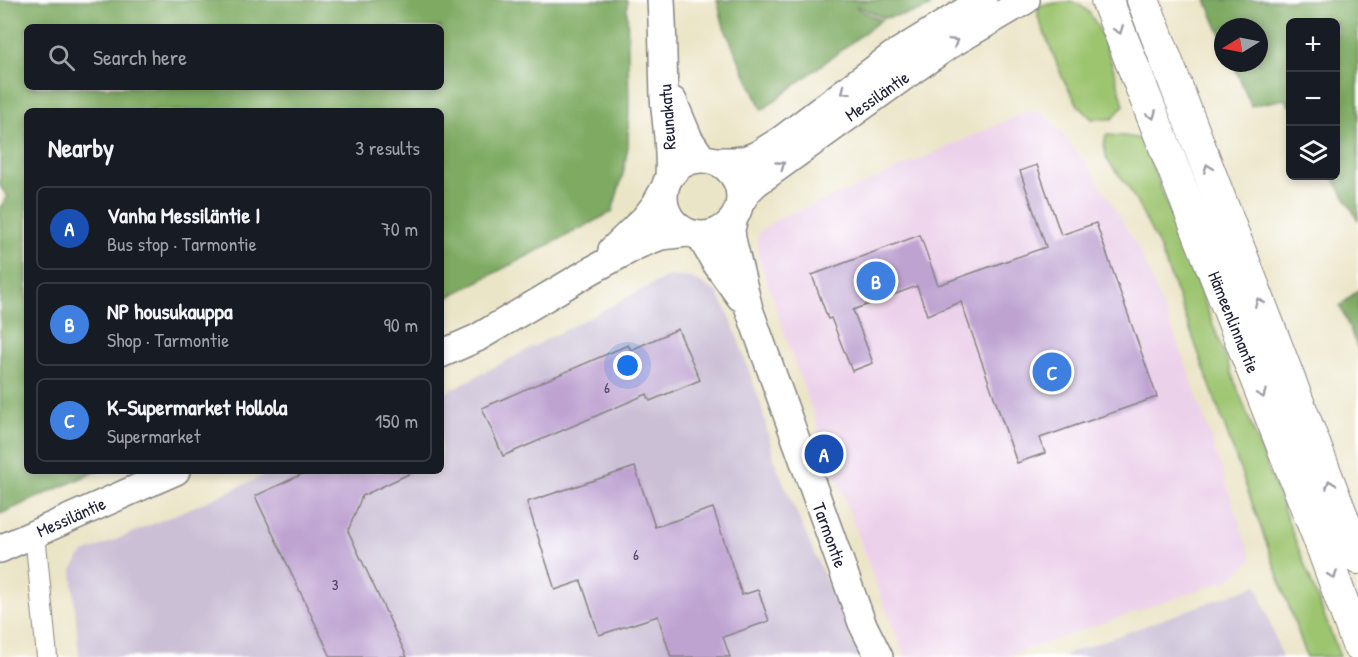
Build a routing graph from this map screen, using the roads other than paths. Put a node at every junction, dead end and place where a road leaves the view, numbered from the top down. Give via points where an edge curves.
1 (661, 0) edge
2 (983, 0) edge
3 (1026, 0) edge
4 (1107, 0) edge
5 (1143, 0) edge
6 (664, 59) junction
7 (708, 160) junction
8 (666, 182) junction
9 (737, 211) junction
10 (693, 234) junction
11 (592, 270) junction
12 (749, 309) junction
13 (444, 353) edge
14 (169, 474) edge
15 (35, 534) junction
16 (0, 549) edge
17 (1358, 558) edge
18 (1358, 645) edge
19 (47, 657) edge
20 (879, 657) edge

1 - 6 street, Reunakatu
2 -> 7 street, Messiläntie via 892,56 757,155 733,161
9 -> 3 street, Messiläntie via 756,183 951,44
4 -> 18 main road, Hämeenlinnantie
17 -> 5 main road, Hämeenlinnantie
6 - 7 street, Reunakatu via 676,112 689,140
6 - 8 street, Reunakatu via 669,154
7 - 8 street via 689,160 678,166
7 - 9 street via 732,173 740,194
8 - 10 street via 663,202 667,215 675,225
8 - 11 street via 645,218
9 - 10 street via 724,229
9 - 12 street, Tarmontie via 732,239
10 - 11 street via 671,234 648,241
10 - 12 street, Tarmontie
11 - 13 street via 477,338
12 - 20 street, Tarmontie via 862,623
14 - 15 street, Messiläntie
15 - 16 street, Messiläntie
15 - 19 street

